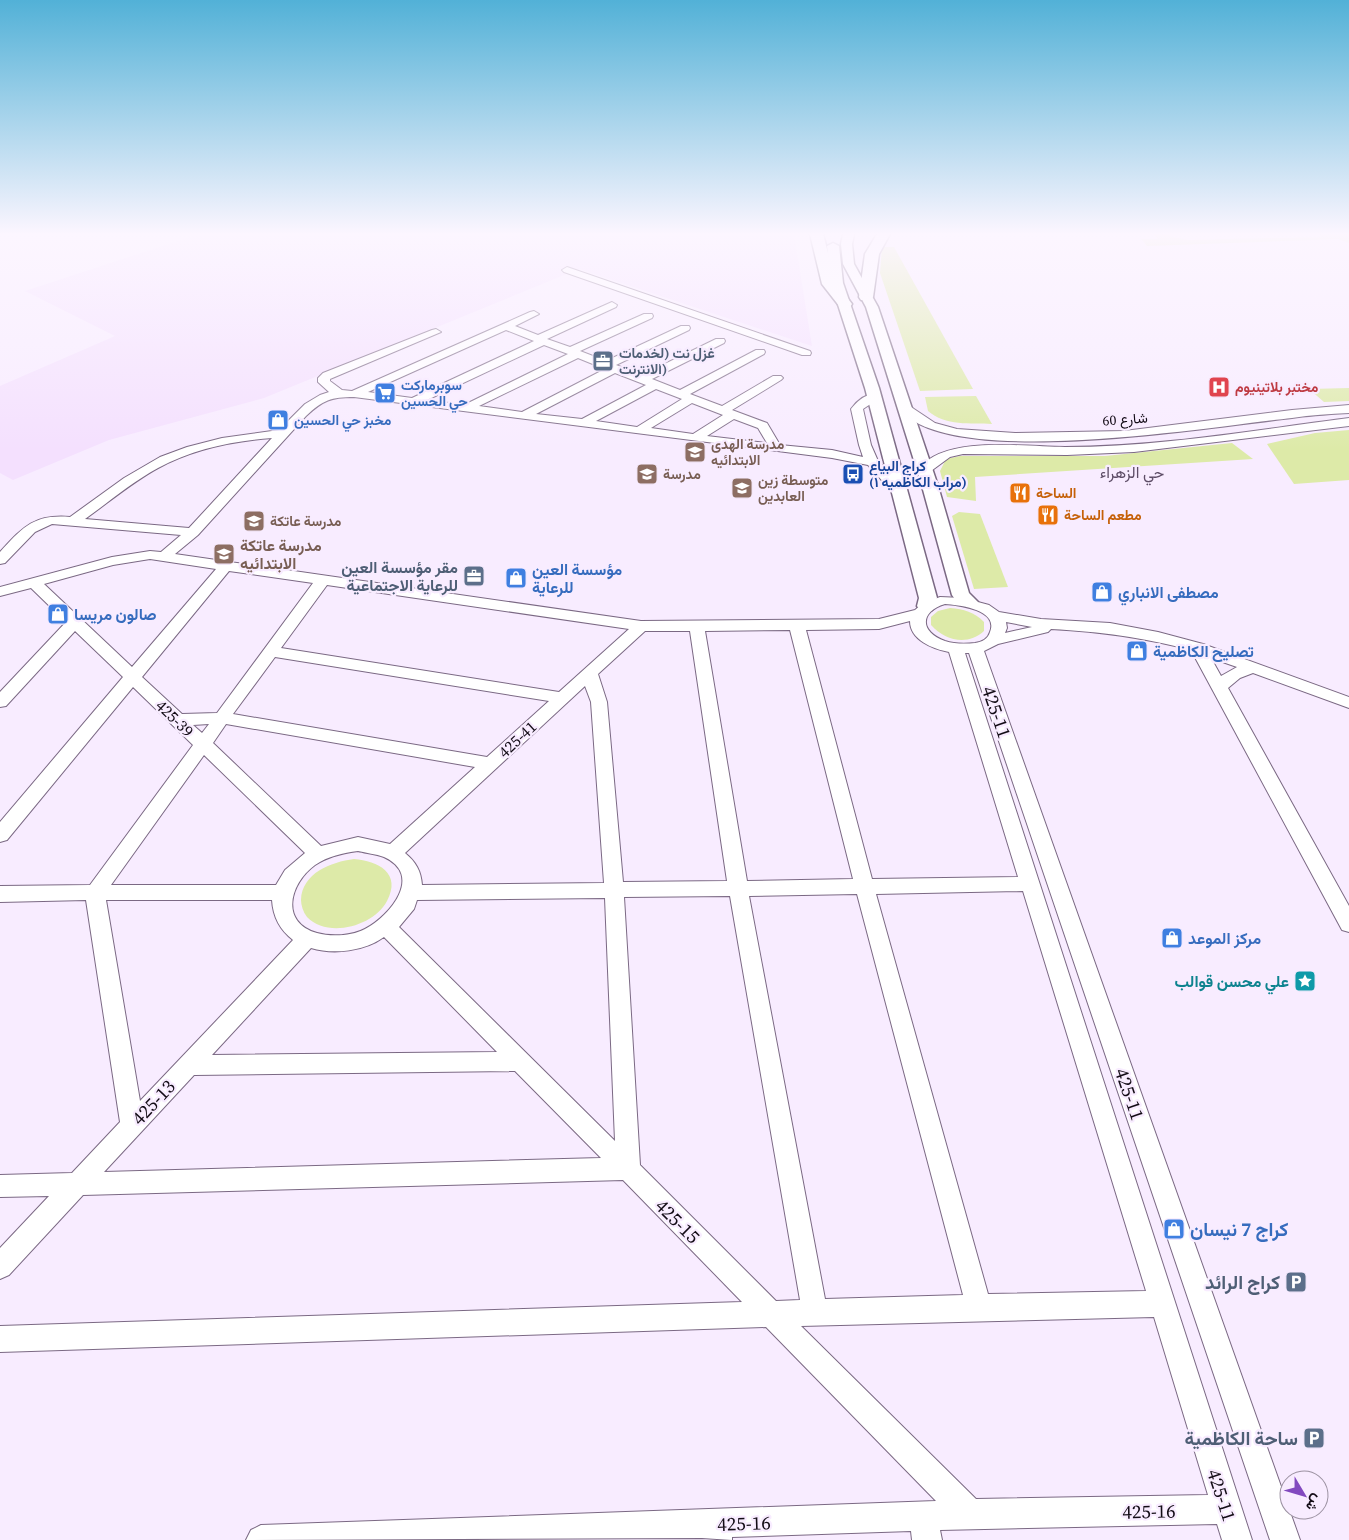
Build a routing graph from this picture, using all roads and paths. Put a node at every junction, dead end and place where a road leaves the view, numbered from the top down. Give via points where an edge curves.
1 (610, 306) edge
2 (670, 306) edge
3 (846, 306) edge
4 (870, 306) edge
5 (534, 314) dead end
6 (648, 316) dead end
7 (507, 327) junction
8 (684, 328) dead end
9 (436, 332) dead end
10 (541, 340) junction
11 (720, 341) dead end
12 (760, 352) dead end
13 (575, 353) junction
14 (806, 353) dead end
15 (611, 367) junction
16 (777, 378) dead end
17 (644, 380) junction
18 (656, 384) junction
19 (873, 392) junction
20 (338, 394) junction
21 (354, 394) junction
22 (681, 394) junction
23 (692, 398) junction
24 (902, 398) junction
25 (413, 402) junction
26 (466, 408) junction
27 (1349, 410) edge
28 (728, 412) junction
29 (523, 416) junction
30 (1260, 418) junction
31 (1349, 422) edge
32 (584, 423) junction
33 (1216, 424) junction
34 (638, 430) junction
35 (1271, 432) junction
36 (283, 433) junction
37 (695, 438) junction
38 (1232, 438) junction
39 (865, 445) junction
40 (776, 448) junction
41 (818, 452) junction
42 (872, 462) junction
43 (926, 468) junction
44 (901, 495) junction
45 (935, 496) junction
46 (907, 517) junction
47 (941, 519) junction
48 (72, 522) junction
49 (193, 532) junction
50 (164, 557) junction
51 (0, 560) edge
52 (225, 567) junction
53 (322, 581) junction
54 (33, 582) junction
55 (0, 592) edge
56 (968, 602) junction
57 (922, 610) junction
58 (993, 615) junction
59 (75, 622) junction
60 (879, 624) junction
61 (640, 626) junction
62 (797, 626) junction
63 (1065, 626) junction
64 (697, 627) junction
65 (965, 645) junction
66 (1197, 647) junction
67 (271, 651) junction
68 (1254, 668) junction
69 (589, 672) junction
70 (132, 677) junction
71 (1219, 687) junction
72 (562, 698) junction
73 (0, 702) edge
74 (1349, 703) edge
75 (222, 718) junction
76 (177, 720) junction
77 (204, 745) junction
78 (490, 764) junction
79 (0, 836) edge
80 (394, 852) junction
81 (318, 854) junction
82 (1029, 884) junction
83 (864, 885) junction
84 (738, 887) junction
85 (614, 890) junction
86 (94, 892) junction
87 (282, 893) junction
88 (412, 893) junction
89 (0, 894) edge
90 (1349, 924) edge
91 (387, 927) junction
92 (307, 939) junction
93 (520, 1061) junction
94 (188, 1065) junction
95 (132, 1125) junction
96 (628, 1169) junction
97 (78, 1183) junction
98 (0, 1186) edge
99 (0, 1266) edge
100 (1162, 1304) junction
101 (978, 1307) junction
102 (815, 1313) junction
103 (771, 1314) junction
104 (0, 1339) edge
105 (1226, 1509) junction
106 (970, 1514) junction
107 (925, 1528) edge
108 (716, 1532) edge
109 (466, 1536) edge
110 (261, 1540) edge
111 (1237, 1540) edge
112 (1285, 1540) edge

1 - 10 street
2 - 14 street
3 - 19 main road
4 - 24 main road
5 - 7 street
6 - 13 street
7 - 10 street
7 - 21 street
8 - 15 street
9 - 20 street via 327,375 324,382
10 - 13 street
10 - 25 street
11 - 17 street
12 - 22 street
13 - 15 street
13 - 26 street
15 - 17 street
15 - 29 street
16 - 28 street
17 - 18 street
18 - 22 street
18 - 32 street
19 - 24 main road
19 - 39 street via 857,409
19 - 44 main road
20 - 21 street
20 - 36 street via 315,402
21 - 25 street
22 - 23 street
23 - 28 street
23 - 34 street
24 - 33 street, شارع 60 via 931,426 971,435 1124,435
24 - 43 main road
25 - 26 street
26 - 29 street
27 - 30 street, شارع 60
28 - 37 street
28 - 40 street via 763,426
29 - 32 street
30 - 33 street, شارع 60
30 - 35 street via 1252,423 1253,426
31 - 35 street, شارع 60
32 - 34 street
33 - 38 street via 1234,430
34 - 37 street
35 - 38 street, شارع 60
36 - 48 street via 239,438 169,458 150,467
36 - 49 street
37 - 40 street
38 - 43 street, شارع 60 via 1094,451 963,450 946,454
39 - 41 street
39 - 42 street
40 - 41 street
41 - 42 street
42 - 44 street
43 - 45 main road
44 - 45 main road via 921,502
44 - 46 main road
45 - 47 main road
46 - 47 main road via 924,512
46 - 57 main road via 928,598
47 - 56 main road via 961,595
48 - 49 street
48 - 51 street via 42,520
49 - 50 street
50 - 52 street
50 - 54 street via 136,556
52 - 53 street
52 - 70 street
53 - 61 street
53 - 67 street
54 - 55 street
54 - 59 street, 425-39
56 - 57 street via 945,600
56 - 58 street via 987,609
57 - 60 street
57 - 65 street via 917,621 919,629
58 - 63 street
58 - 65 street via 999,623 999,632
59 - 70 street, 425-39
59 - 73 street
60 - 62 street
60 - 65 street
61 - 64 street
61 - 69 street, 425-41
62 - 64 street
62 - 83 street
63 - 65 street
63 - 66 street via 1153,634
64 - 84 street
65 - 82 street, 425-11
65 - 112 street, 425-11
66 - 68 street
66 - 71 street
67 - 72 street
67 - 75 street
68 - 71 street via 1239,671
68 - 74 street
69 - 72 street, 425-41
69 - 85 street via 599,702
70 - 76 street, 425-39
70 - 79 street
71 - 90 street
72 - 78 street, 425-41
75 - 76 street
75 - 77 street
75 - 78 street
76 - 77 street, 425-39
77 - 81 street, 425-39
77 - 86 street
78 - 80 street, 425-41
80 - 81 street via 377,845 358,844
80 - 88 street via 406,863 413,877
81 - 87 street via 302,865
82 - 83 street
82 - 100 street, 425-11
83 - 84 street
83 - 101 street
84 - 85 street
84 - 102 street
85 - 88 street
85 - 96 street
86 - 87 street
86 - 89 street
86 - 95 street
87 - 92 street via 282,912 290,928
88 - 91 street via 403,911
91 - 92 street via 347,943 326,944
91 - 93 street, 425-15
92 - 94 street, 425-13
93 - 94 street
93 - 96 street, 425-15
94 - 95 street, 425-13
95 - 97 street, 425-13
96 - 97 street
96 - 103 street, 425-15
97 - 98 street
97 - 99 street, 425-13
100 - 101 street
100 - 105 street, 425-11
101 - 102 street
102 - 103 street
103 - 104 street
103 - 106 street, 425-15
105 - 106 street, 425-16
105 - 111 street, 425-11
106 - 107 street, 425-16
107 - 108 street, 425-16
108 - 109 street, 425-16
109 - 110 street, 425-16

